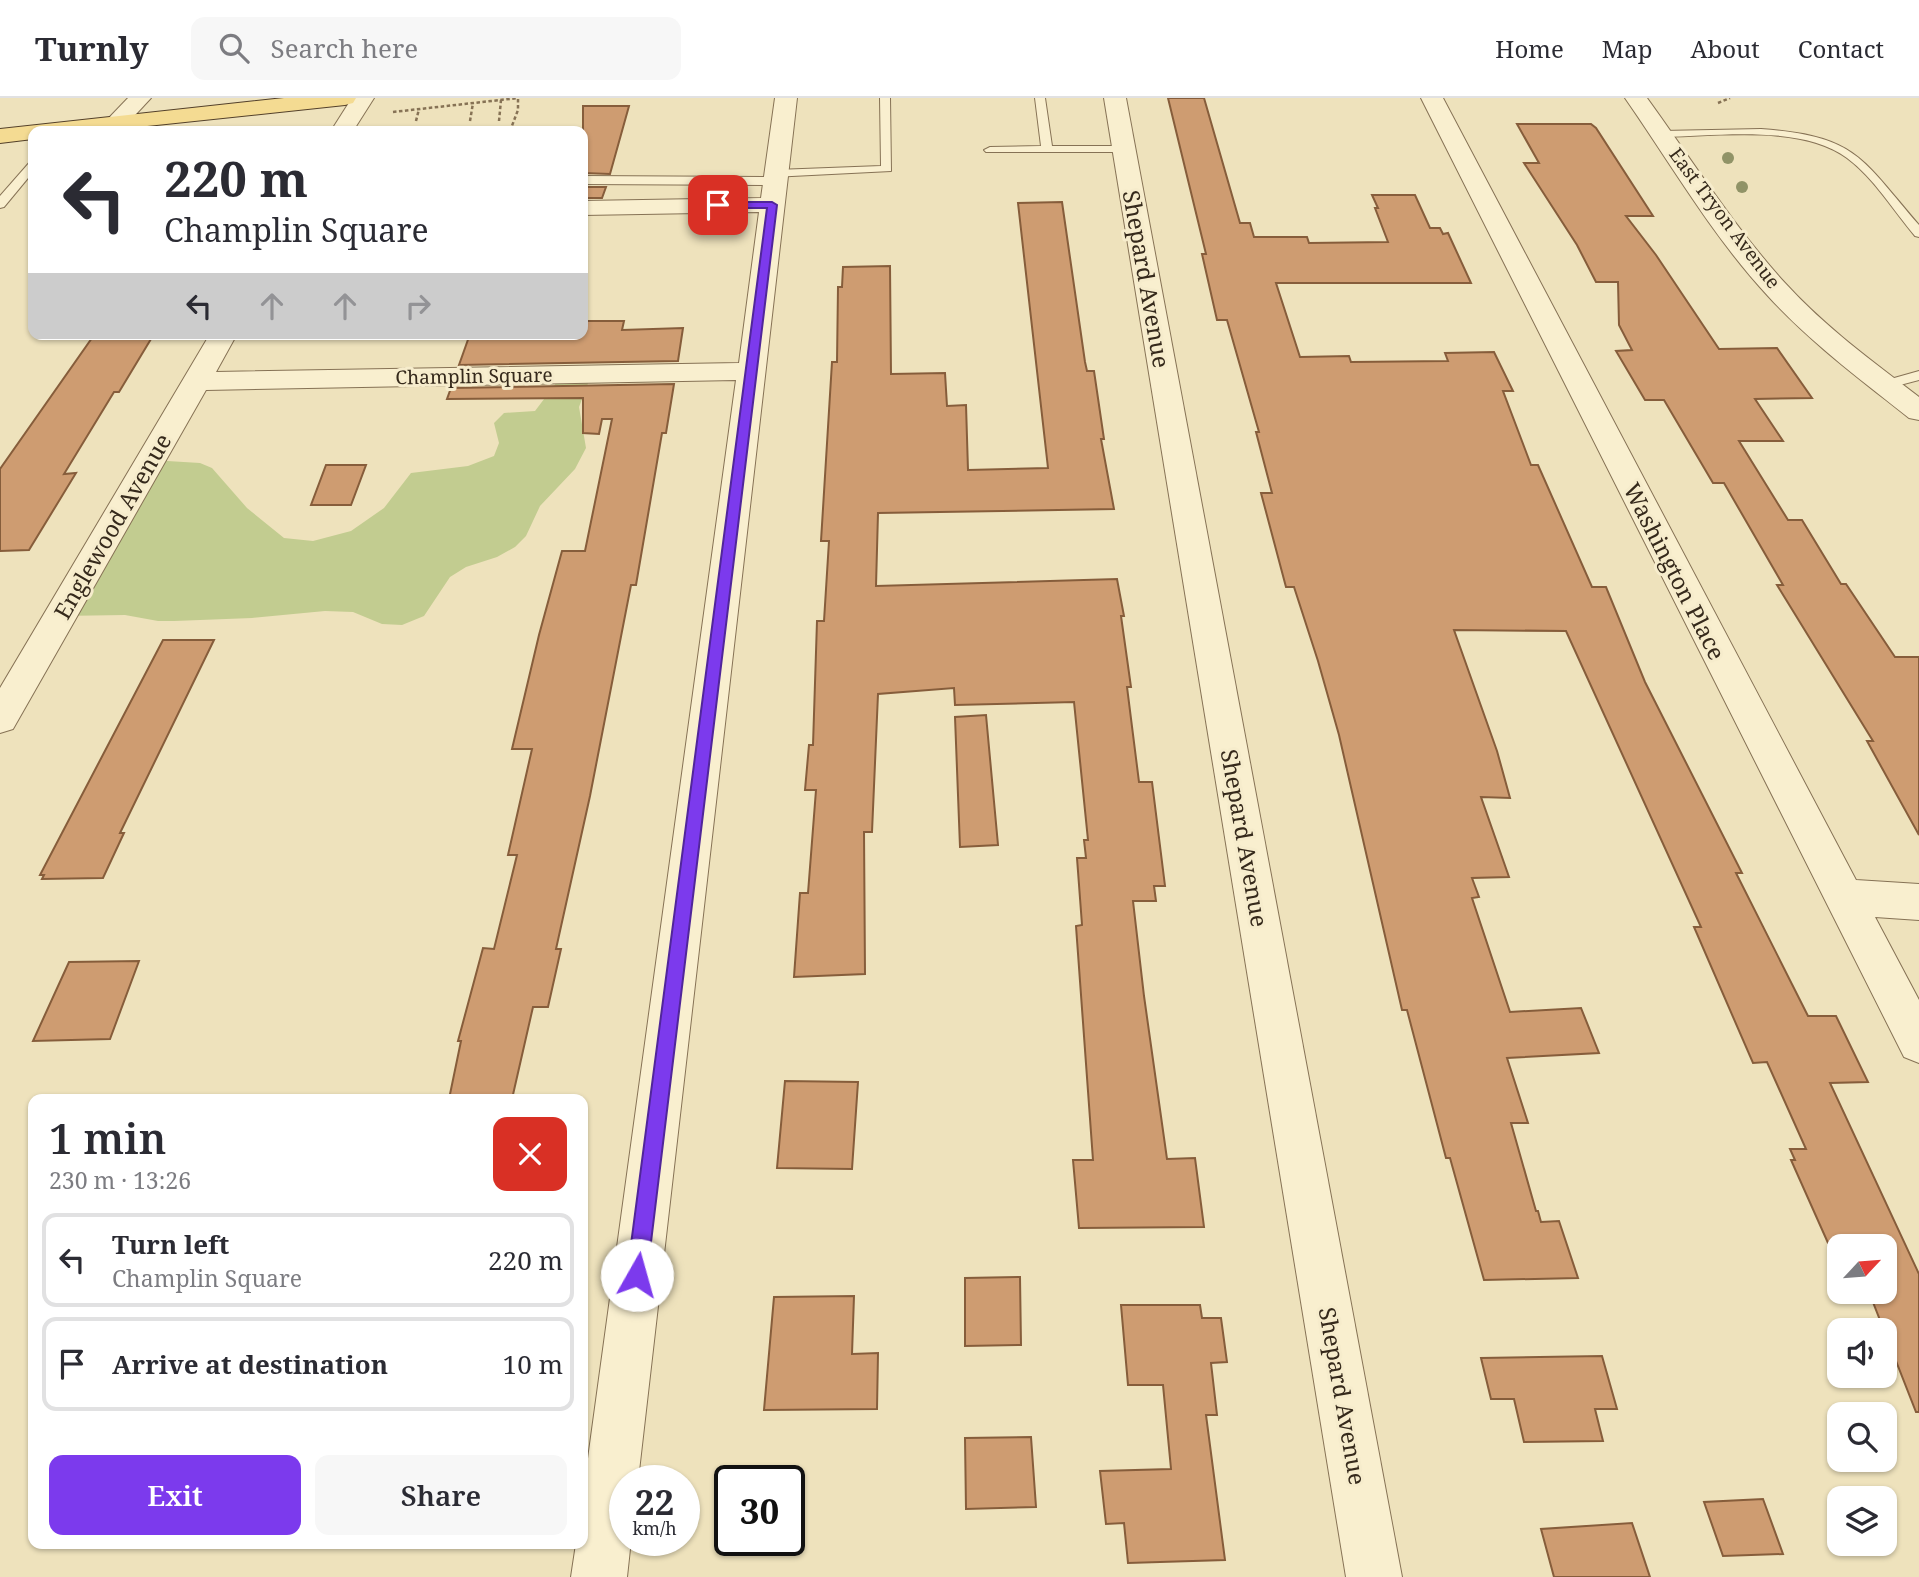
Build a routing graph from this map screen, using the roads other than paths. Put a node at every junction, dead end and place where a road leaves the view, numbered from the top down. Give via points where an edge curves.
1 (140, 98) edge
2 (170, 98) edge
3 (345, 98) edge
4 (363, 98) edge
5 (786, 98) edge
6 (885, 98) edge
7 (1040, 98) edge
8 (1115, 98) edge
9 (1432, 98) edge
10 (1636, 98) edge
11 (149, 119) junction
12 (116, 123) junction
13 (88, 126) edge
14 (345, 126) edge
15 (28, 133) edge
16 (1662, 134) junction
17 (0, 136) edge
18 (1124, 149) junction
19 (990, 150) dead end
20 (1046, 150) junction
21 (28, 171) edge
22 (588, 180) edge
23 (775, 186) junction
24 (0, 205) edge
25 (588, 207) edge
26 (1919, 233) edge
27 (220, 340) edge
28 (751, 371) junction
29 (1919, 375) edge
30 (197, 380) junction
31 (1885, 385) junction
32 (1919, 411) edge
33 (0, 719) edge
34 (1843, 897) junction
35 (1919, 902) edge
36 (1919, 1043) edge
37 (599, 1577) edge
38 (1374, 1577) edge

1 - 12 street
2 - 11 street
3 - 11 main road
4 - 14 street
5 - 23 street
6 - 23 lane via 887,169
7 - 20 lane
8 - 18 street, Shepard Avenue
9 - 34 street, Washington Place
10 - 16 street, East Tryon Avenue
11 - 12 main road
12 - 13 main road
15 - 17 main road
16 - 26 lane via 1792,134 1833,145 1852,156
16 - 31 street, East Tryon Avenue via 1759,269 1803,316
18 - 20 lane
18 - 38 street, Shepard Avenue
19 - 20 lane
21 - 24 lane
22 - 23 lane
23 - 25 street
23 - 28 street
27 - 30 street, Englewood Avenue
28 - 30 street, Champlin Square
28 - 37 street
29 - 31 lane
30 - 33 street, Englewood Avenue
31 - 32 street, East Tryon Avenue
34 - 35 street
34 - 36 street, Washington Place

